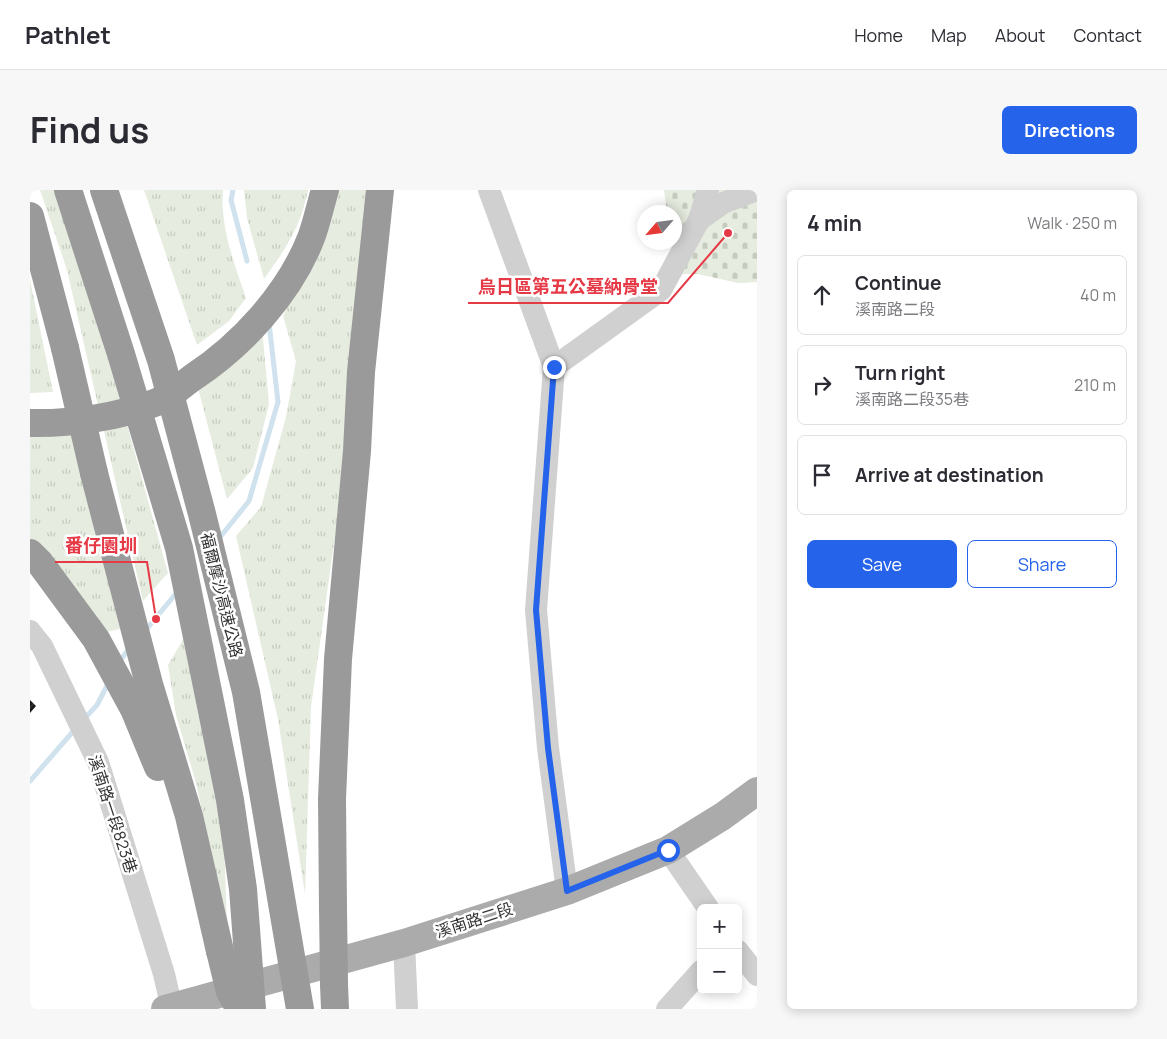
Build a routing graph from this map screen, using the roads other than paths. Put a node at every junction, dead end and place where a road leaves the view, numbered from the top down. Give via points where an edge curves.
1 (68, 190) edge
2 (104, 190) edge
3 (325, 190) edge
4 (380, 190) edge
5 (489, 190) edge
6 (708, 190) edge
7 (757, 190) edge
8 (30, 216) edge
9 (699, 220) junction
10 (554, 367) junction
11 (30, 422) edge
12 (30, 553) edge
13 (30, 631) edge
14 (757, 791) edge
15 (668, 850) junction
16 (567, 891) junction
17 (705, 904) edge
18 (404, 943) junction
19 (220, 951) junction
20 (742, 956) edge
21 (697, 975) edge
22 (757, 975) edge
23 (334, 997) edge
24 (170, 1008) edge
25 (240, 1009) edge
26 (252, 1009) edge
27 (300, 1009) edge
28 (407, 1009) edge
29 (667, 1009) edge

1 - 26 highway, 福爾摩沙高速公路, bridge via 179,548 230,800 243,889
2 - 27 highway, 福爾摩沙高速公路, bridge via 161,360 246,692
3 - 11 highway via 311,238 275,302 204,370 158,401 60,423
4 - 23 highway, bridge via 361,372 338,659 332,790
5 - 10 street
6 - 9 street
7 - 9 street via 723,203
8 - 19 highway, bridge via 136,639 189,816
9 - 10 street via 661,290
10 - 16 street via 536,610 548,748
12 - 19 highway via 96,639 134,709 172,800 201,909
13 - 24 street, 溪南路一段823巷 via 42,646 98,762
14 - 15 main road, 溪南路二段
15 - 16 main road, 溪南路二段
15 - 17 street
16 - 18 main road, 溪南路二段
18 - 24 main road, 溪南路二段
18 - 28 street
19 - 25 highway, bridge via 230,992
20 - 22 street
21 - 29 street

